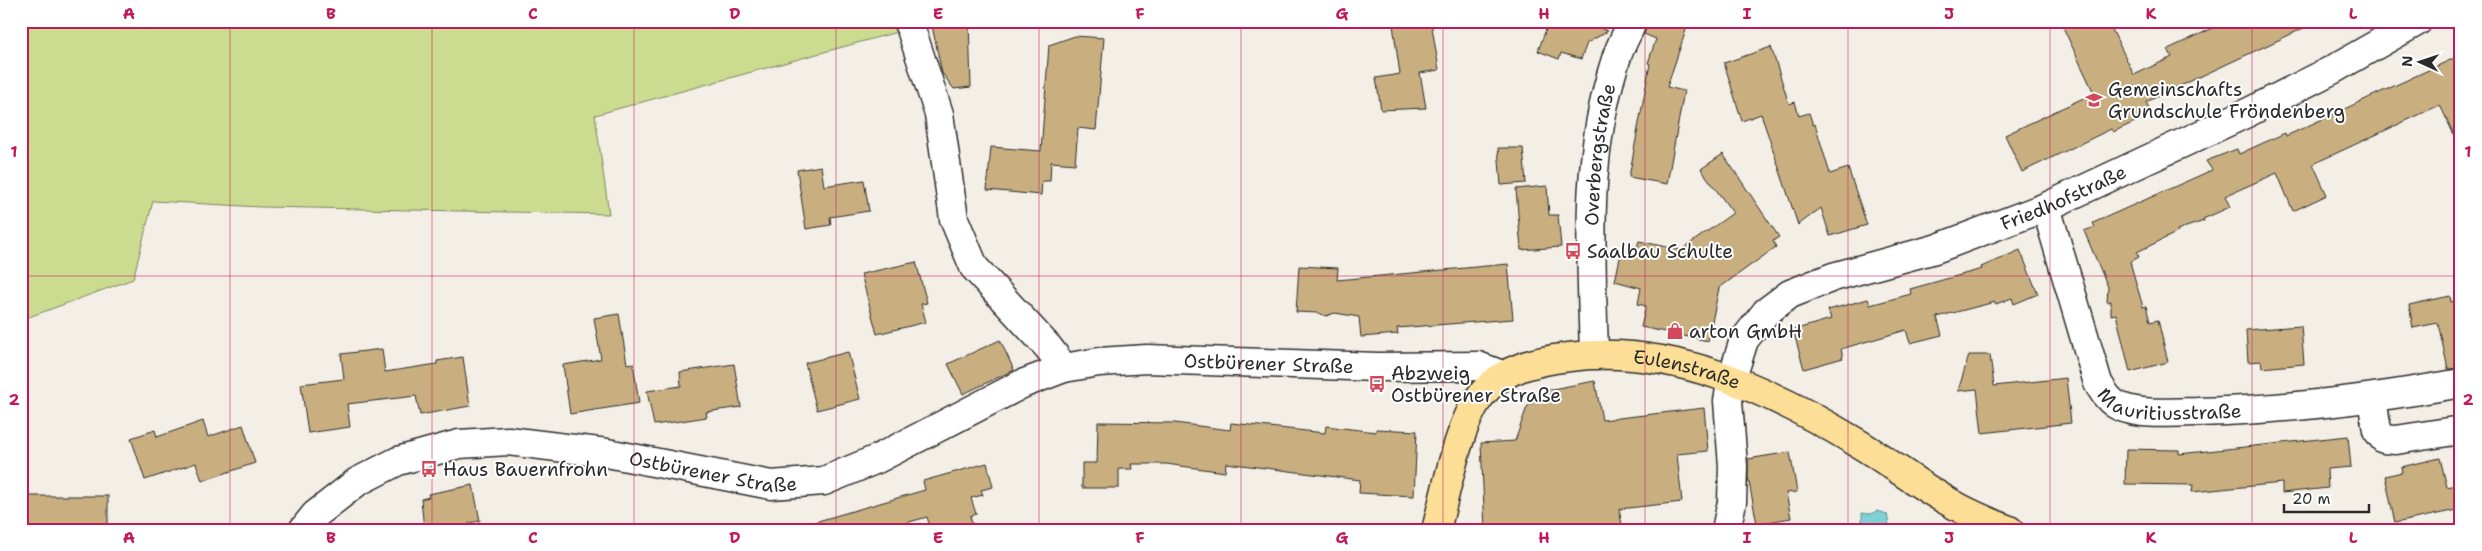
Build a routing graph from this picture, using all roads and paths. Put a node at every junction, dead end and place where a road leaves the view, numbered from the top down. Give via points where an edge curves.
1 (906, 21) edge
2 (1633, 21) edge
3 (2418, 21) edge
4 (2046, 207) junction
5 (1594, 354) junction
6 (1064, 368) junction
7 (1502, 376) junction
8 (1732, 378) junction
9 (2461, 383) edge
10 (2372, 399) junction
11 (2461, 430) edge
12 (1981, 525) edge
13 (303, 530) edge
14 (1436, 530) edge
15 (1726, 530) edge
16 (2009, 530) edge

1 - 6 street via 939,114 954,219 974,267
2 - 5 street, Overbergstraße via 1616,59 1596,143 1590,252
3 - 4 street, Friedhofstraße via 2249,112
4 - 8 street, Friedhofstraße via 1935,249 1833,277 1790,294 1766,312 1744,340
4 - 10 street, Mauritiusstraße via 2098,383 2106,396 2120,407 2139,412 2253,411
5 - 7 main road, Eulenstraße via 1543,360
5 - 8 main road, Eulenstraße via 1641,356
6 - 7 street, Ostbürener Straße via 1100,362 1147,360 1378,367 1478,366
6 - 13 street, Ostbürener Straße via 1022,384 878,459 824,481 771,485 607,453 508,440 459,444 398,461 358,482 315,515
7 - 14 main road, Eulenstraße via 1483,392 1463,430
8 - 12 main road, Eulenstraße via 1856,441
8 - 15 street, Friedhofstraße via 1728,401 1732,502
9 - 10 street, Mauritiusstraße
10 - 11 street via 2377,430 2384,439
12 - 16 main road, Eulenstraße

